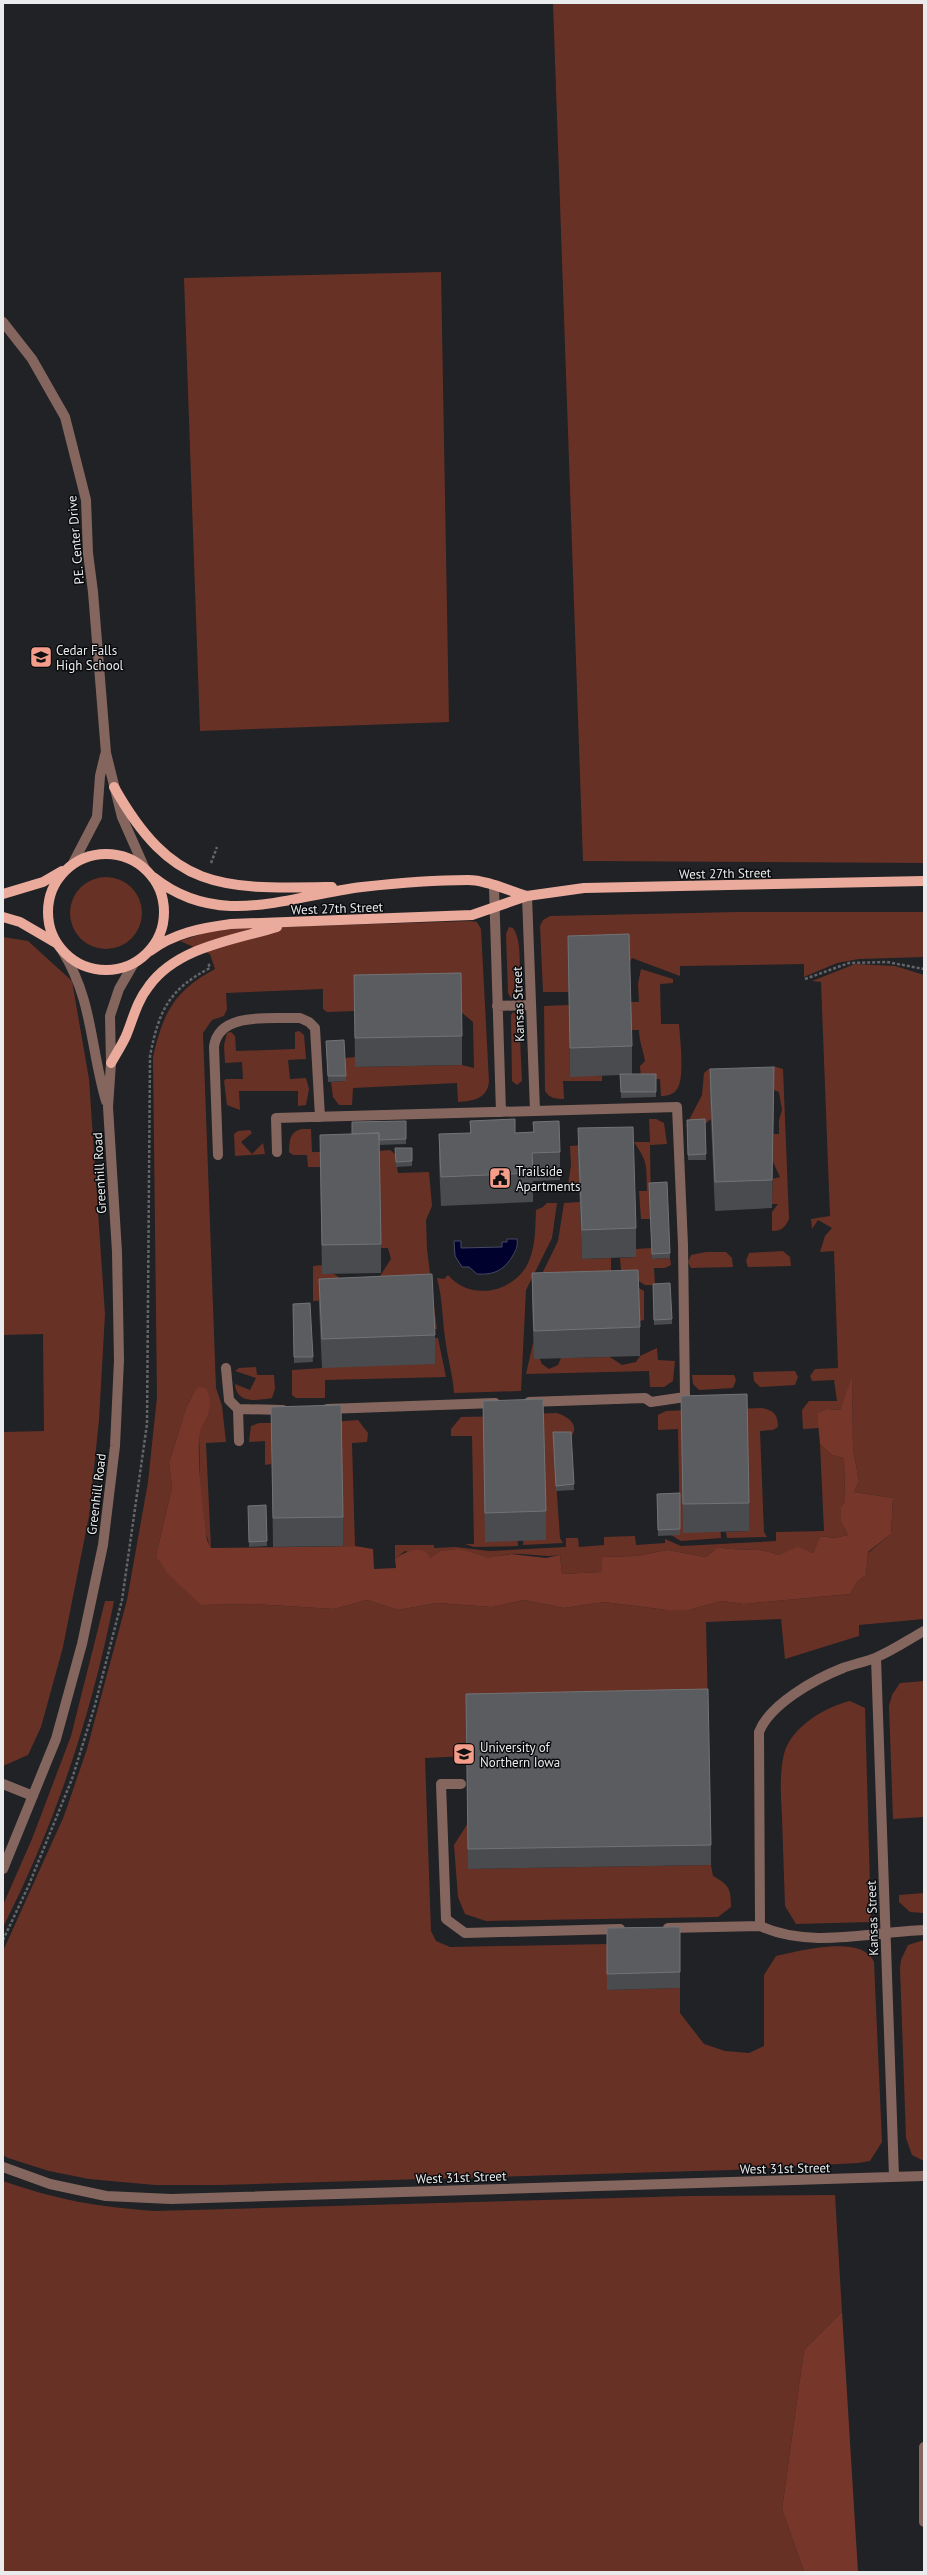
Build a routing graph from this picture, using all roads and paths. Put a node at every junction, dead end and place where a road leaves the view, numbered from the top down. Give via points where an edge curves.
1 (3, 322) edge
2 (106, 753) junction
3 (114, 787) junction
4 (69, 867) junction
5 (145, 869) junction
6 (153, 877) junction
7 (924, 881) edge
8 (362, 887) junction
9 (494, 887) junction
10 (3, 894) edge
11 (527, 896) junction
12 (494, 908) junction
13 (3, 917) edge
14 (292, 923) junction
15 (60, 948) junction
16 (150, 951) junction
17 (134, 963) junction
18 (924, 969) edge
19 (805, 979) dead end
20 (531, 1004) junction
21 (497, 1006) junction
22 (111, 1063) junction
23 (108, 1106) junction
24 (535, 1111) junction
25 (501, 1112) junction
26 (320, 1117) junction
27 (277, 1152) dead end
28 (218, 1155) dead end
29 (226, 1368) dead end
30 (517, 1402) edge
31 (502, 1403) edge
32 (238, 1409) junction
33 (317, 1409) edge
34 (294, 1410) edge
35 (239, 1441) dead end
36 (924, 1631) edge
37 (876, 1658) junction
38 (3, 1784) edge
39 (461, 1784) dead end
40 (33, 1796) junction
41 (3, 1869) edge
42 (760, 1926) junction
43 (656, 1928) edge
44 (632, 1929) edge
45 (924, 1930) edge
46 (886, 1931) junction
47 (3, 2167) edge
48 (894, 2176) junction
49 (924, 2176) edge
50 (924, 2447) edge
51 (924, 2522) edge

1 - 2 street, P.E. Center Drive via 32,359 65,417 86,500 88,553
2 - 3 street, P.E. Center Drive
2 - 4 street, P.E. Center Drive via 100,776 97,818
3 - 5 street, P.E. Center Drive via 122,817
3 - 8 main road via 128,812 158,849 177,865 205,878 221,884 247,888
4 - 5 main road via 83,858 101,854 120,855
4 - 10 main road via 43,882
4 - 15 main road via 55,883 49,900 48,918
5 - 6 main road
6 - 8 main road, West 27th Street via 175,893 208,905 224,907 254,906
6 - 16 main road via 162,894 165,914 160,934
7 - 11 main road, West 27th Street via 584,888
8 - 9 main road, West 27th Street via 470,880
9 - 11 main road, West 27th Street
9 - 12 street
11 - 12 main road, West 27th Street
11 - 20 street, Kansas Street
12 - 14 main road, West 27th Street via 472,916
12 - 21 street
13 - 15 main road via 20,922
14 - 16 main road, West 27th Street via 231,924 204,928 163,941
14 - 22 main road via 192,953 162,972 148,986 138,1003 126,1036
15 - 17 main road via 78,963 95,970 115,970
15 - 23 street, Greenhill Road via 82,988 96,1067
16 - 17 main road
17 - 22 street, Greenhill Road via 119,989 110,1016
18 - 19 path via 887,962 855,963 840,965
20 - 21 street
20 - 24 street, Kansas Street
21 - 25 street
22 - 23 street, Greenhill Road
23 - 40 street, Greenhill Road via 119,1307 115,1446 103,1545 82,1644 56,1739
24 - 25 street
24 - 30 street via 677,1107 683,1245 685,1396 651,1402 645,1398
25 - 26 street
26 - 27 street via 276,1118
26 - 28 street via 315,1028 300,1018 230,1022 218,1032 214,1047
29 - 32 street via 229,1400
31 - 33 street
32 - 34 street
32 - 35 street
36 - 37 street
37 - 42 street via 842,1669 803,1689 775,1708 764,1720 759,1732
37 - 46 street, Kansas Street
38 - 40 street
39 - 44 street via 441,1784 446,1919 465,1933
40 - 41 street, Greenhill Road
42 - 43 street
42 - 46 street via 777,1934 798,1937 854,1936
45 - 46 street
46 - 48 street, Kansas Street
47 - 48 street, West 31st Street via 50,2184 106,2196 171,2198
48 - 49 street, West 31st Street
50 - 51 street

